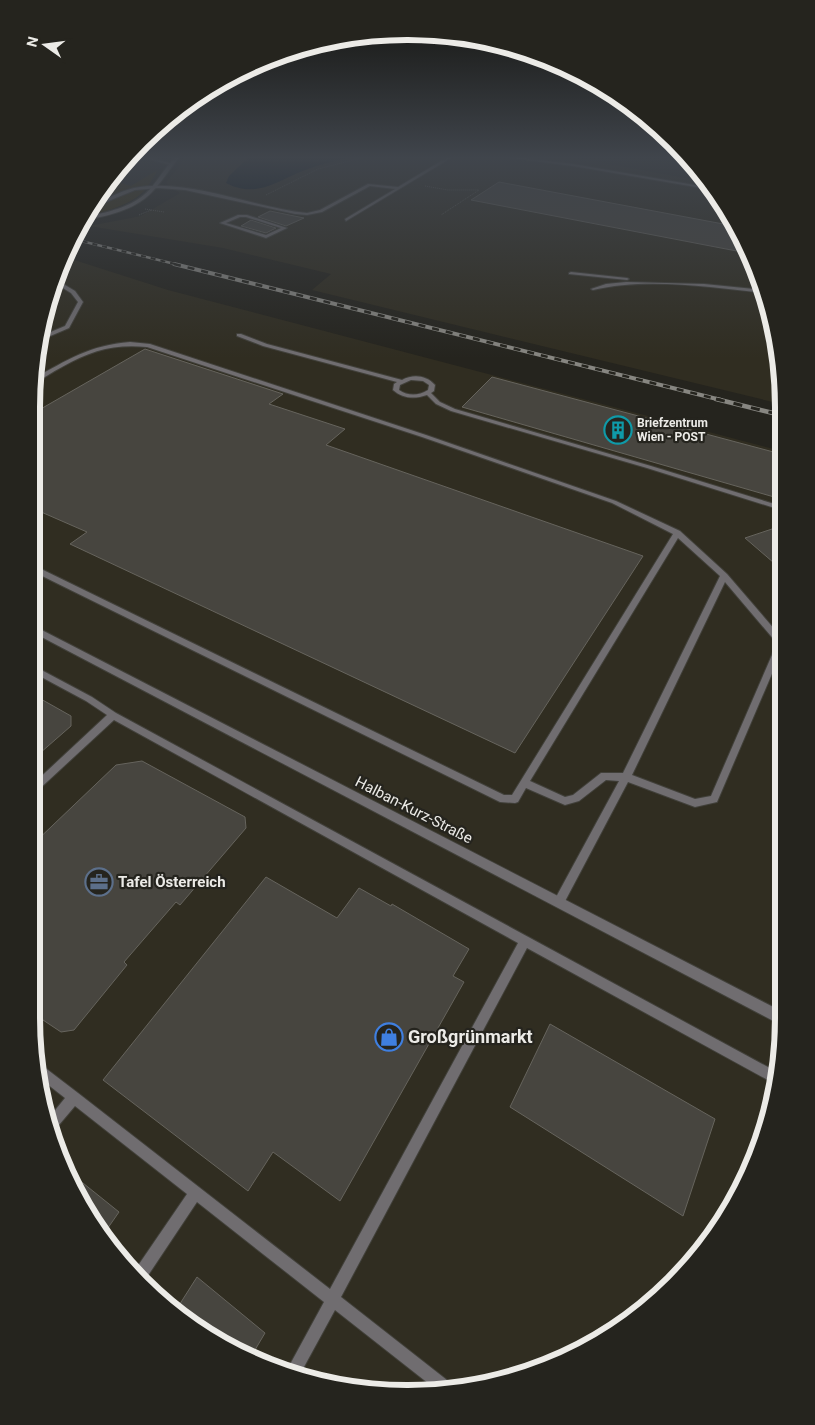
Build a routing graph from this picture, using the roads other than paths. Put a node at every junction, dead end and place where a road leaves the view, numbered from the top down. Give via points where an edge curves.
1 (227, 224) edge
2 (274, 224) edge
3 (571, 273) dead end
4 (662, 284) junction
5 (62, 285) edge
6 (593, 289) dead end
7 (756, 291) edge
8 (47, 335) edge
9 (239, 335) dead end
10 (42, 377) edge
11 (400, 381) junction
12 (428, 393) junction
13 (775, 506) edge
14 (677, 533) junction
15 (40, 572) edge
16 (724, 576) junction
17 (40, 632) edge
18 (775, 636) edge
19 (775, 657) edge
20 (40, 672) edge
21 (113, 715) junction
22 (626, 777) junction
23 (40, 783) edge
24 (524, 783) junction
25 (559, 902) junction
26 (526, 941) junction
27 (775, 1015) edge
28 (45, 1075) edge
29 (770, 1075) edge
30 (74, 1098) junction
31 (55, 1120) edge
32 (196, 1193) junction
33 (142, 1271) edge
34 (332, 1299) junction
35 (296, 1367) edge
36 (440, 1383) edge

1 - 2 lane via 266,237 285,228
3 - 4 lane
4 - 6 lane via 610,284
4 - 7 lane
5 - 8 lane via 81,302 67,327
9 - 11 lane
10 - 14 lane via 83,353 108,344 148,346 614,502
11 - 12 lane via 410,378 426,380 432,385
11 - 12 lane via 395,387 399,393 417,396
12 - 13 lane via 438,403 453,410
14 - 16 lane
14 - 24 lane
15 - 24 lane via 503,799 515,799
16 - 18 lane
16 - 22 lane
17 - 25 street, Halban-Kurz-Straße
19 - 22 lane via 714,799 695,803
20 - 21 lane via 89,698
21 - 23 lane
21 - 26 lane
22 - 24 lane via 604,776 576,798 565,801
22 - 25 lane
25 - 27 street, Halban-Kurz-Straße
26 - 29 lane
26 - 34 lane
28 - 30 lane
30 - 31 lane
30 - 32 lane
32 - 33 lane
32 - 34 lane
34 - 35 lane
34 - 36 lane

